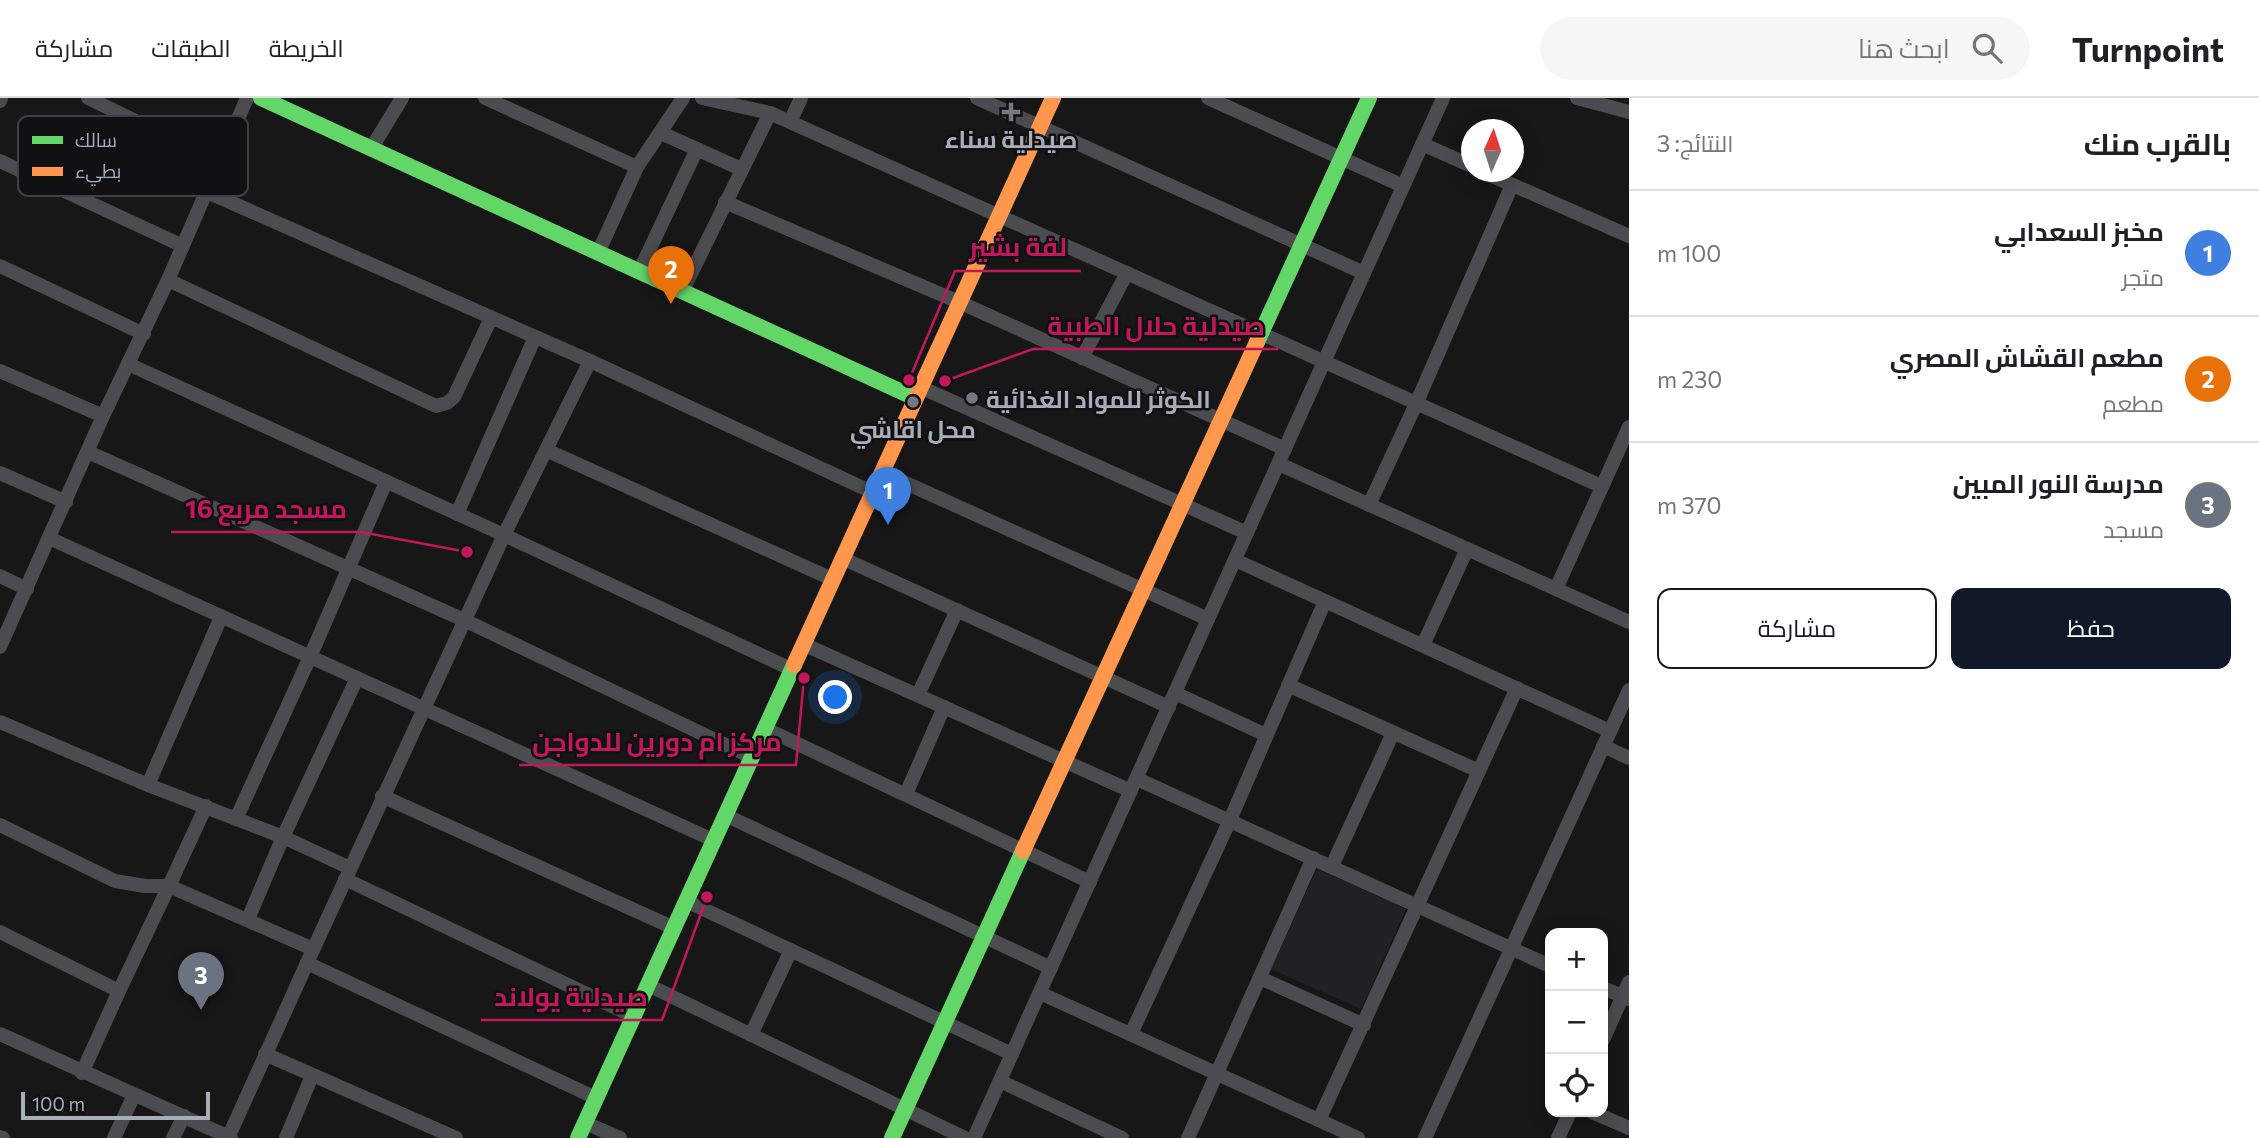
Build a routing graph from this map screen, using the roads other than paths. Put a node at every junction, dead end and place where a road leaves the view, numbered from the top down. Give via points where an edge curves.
1 (88, 98) edge
2 (247, 98) edge
3 (261, 98) edge
4 (402, 98) edge
5 (485, 98) edge
6 (683, 98) edge
7 (801, 98) edge
8 (977, 98) edge
9 (1052, 98) edge
10 (1208, 98) edge
11 (1369, 98) edge
12 (1577, 98) edge
13 (705, 99) edge
14 (1437, 100) edge
15 (1606, 102) edge
16 (1629, 112) edge
17 (770, 113) junction
18 (125, 116) edge
19 (239, 116) edge
20 (790, 122) junction
21 (1040, 125) junction
22 (661, 133) junction
23 (1422, 144) junction
24 (371, 149) junction
25 (697, 149) junction
26 (1342, 158) junction
27 (0, 161) edge
28 (1461, 161) edge
29 (637, 167) junction
30 (18, 169) edge
31 (741, 169) junction
32 (1506, 182) edge
33 (1513, 185) junction
34 (1403, 186) junction
35 (75, 196) edge
36 (203, 196) edge
37 (216, 196) edge
38 (725, 202) junction
39 (999, 215) junction
40 (1629, 236) edge
41 (1302, 245) junction
42 (183, 246) junction
43 (598, 253) junction
44 (0, 267) edge
45 (639, 272) junction
46 (1127, 273) junction
47 (1364, 273) junction
48 (168, 280) junction
49 (682, 292) junction
50 (959, 302) junction
51 (491, 318) junction
52 (1262, 333) junction
53 (144, 334) junction
54 (535, 337) junction
55 (1082, 358) junction
56 (590, 361) junction
57 (1324, 363) junction
58 (128, 364) junction
59 (0, 371) edge
60 (917, 392) junction
61 (1416, 404) junction
62 (103, 416) junction
63 (1222, 421) junction
64 (1629, 427) edge
65 (1285, 449) junction
66 (546, 450) junction
67 (88, 452) junction
68 (1279, 464) junction
69 (881, 472) junction
70 (0, 473) edge
71 (386, 482) junction
72 (1601, 486) junction
73 (872, 492) junction
74 (66, 502) junction
75 (1369, 505) junction
76 (1183, 506) junction
77 (457, 514) junction
78 (1247, 533) junction
79 (505, 535) junction
80 (49, 538) junction
81 (1467, 549) junction
82 (842, 558) junction
83 (1235, 560) junction
84 (349, 568) junction
85 (0, 576) edge
86 (832, 579) junction
87 (27, 589) junction
88 (1556, 589) junction
89 (1144, 590) junction
90 (1325, 601) junction
91 (957, 610) junction
92 (221, 617) junction
93 (1208, 619) junction
94 (464, 620) junction
95 (1629, 622) edge
96 (803, 644) junction
97 (1423, 645) junction
98 (0, 647) edge
99 (310, 657) junction
100 (792, 668) junction
101 (1104, 677) junction
102 (357, 678) junction
103 (1288, 685) junction
104 (1517, 688) junction
105 (1629, 690) edge
106 (1175, 693) junction
107 (918, 695) junction
108 (944, 707) junction
109 (1169, 707) junction
110 (423, 708) junction
111 (0, 722) edge
112 (764, 728) junction
113 (1610, 731) junction
114 (1393, 733) junction
115 (1266, 735) junction
116 (1603, 746) junction
117 (751, 757) junction
118 (1629, 758) edge
119 (1066, 762) junction
120 (1479, 771) junction
121 (148, 785) junction
122 (1134, 785) junction
123 (906, 794) junction
124 (382, 796) junction
125 (206, 807) junction
126 (725, 815) junction
127 (236, 819) junction
128 (1230, 820) junction
129 (0, 825) edge
130 (283, 837) junction
131 (713, 840) junction
132 (1024, 851) junction
133 (1312, 858) junction
134 (1332, 866) junction
135 (348, 873) junction
136 (1090, 882) junction
137 (169, 886) junction
138 (686, 901) junction
139 (1419, 905) junction
140 (248, 919) junction
141 (674, 928) junction
142 (0, 932) edge
143 (985, 937) junction
144 (1511, 949) junction
145 (790, 950) junction
146 (310, 956) junction
147 (1545, 964) edge
148 (1051, 968) junction
149 (1260, 978) junction
150 (1629, 982) edge
151 (648, 985) junction
152 (119, 990) junction
153 (1608, 990) edge
154 (1040, 993) junction
155 (1626, 998) edge
156 (633, 1016) junction
157 (946, 1023) junction
158 (1364, 1025) junction
159 (1608, 1031) edge
160 (0, 1034) edge
161 (1131, 1034) junction
162 (751, 1035) junction
163 (265, 1054) junction
164 (1012, 1054) junction
165 (82, 1073) junction
166 (1216, 1073) junction
167 (312, 1076) junction
168 (1000, 1081) junction
169 (134, 1095) junction
170 (596, 1098) junction
171 (906, 1109) junction
172 (184, 1116) junction
173 (1568, 1117) edge
174 (1604, 1117) edge
175 (1318, 1120) junction
176 (1629, 1128) edge
177 (581, 1130) edge
178 (114, 1138) edge
179 (173, 1138) edge
180 (229, 1138) edge
181 (286, 1138) edge
182 (456, 1138) edge
183 (620, 1138) edge
184 (892, 1138) edge
185 (965, 1138) edge
186 (974, 1138) edge
187 (1122, 1138) edge
188 (1188, 1138) edge
189 (1357, 1138) edge
190 (1425, 1138) edge
191 (1558, 1138) edge

1 - 18 street
2 - 19 street
3 - 24 street
4 - 24 street
5 - 29 street
6 - 22 street
7 - 20 street
8 - 21 street
9 - 21 street
10 - 26 street
11 - 26 street
12 - 15 street
13 - 17 street
14 - 23 street
15 - 16 street
17 - 20 street
17 - 31 street
20 - 39 street
21 - 39 street
21 - 41 street
22 - 25 street
22 - 29 street
23 - 28 street
23 - 34 street
24 - 43 street
25 - 31 street
25 - 45 street
26 - 34 street
26 - 41 street
27 - 30 street
29 - 43 street
31 - 38 street
32 - 33 street
33 - 40 street
33 - 61 street
34 - 47 street
35 - 42 street
36 - 42 street
37 - 51 street
38 - 49 street
38 - 50 street
39 - 46 street
39 - 50 street
41 - 47 street
41 - 52 street
42 - 48 street
43 - 45 street
44 - 53 street
45 - 49 street
46 - 52 street
46 - 55 street
47 - 57 street
48 - 51 street via 436,406 454,397
48 - 53 street
49 - 60 street
50 - 55 street
50 - 60 street
51 - 54 street
52 - 57 street
52 - 63 street
53 - 58 street
54 - 56 street
54 - 77 street
55 - 63 street
56 - 66 street
56 - 73 street
57 - 61 street
57 - 65 street
58 - 62 street
58 - 71 street
59 - 62 street
60 - 69 street
60 - 76 street
61 - 72 street
61 - 75 street
62 - 67 street
63 - 65 street
63 - 76 street
64 - 72 street
65 - 68 street
66 - 79 street
66 - 86 street
67 - 74 street
67 - 84 street
68 - 75 street
68 - 78 street
69 - 73 street
69 - 89 street
70 - 74 street
71 - 77 street
71 - 84 street
72 - 88 street
73 - 82 street
74 - 80 street
75 - 81 street
76 - 78 street
76 - 89 street
77 - 79 street
78 - 83 street
79 - 94 street
79 - 100 street
80 - 87 street
80 - 92 street
81 - 88 street
81 - 97 street
82 - 86 street
82 - 91 street
83 - 90 street
83 - 93 street
84 - 94 street
84 - 99 street
85 - 87 street
86 - 96 street
87 - 98 street
88 - 95 street
89 - 93 street
89 - 101 street
90 - 97 street
90 - 103 street
91 - 101 street
91 - 107 street
92 - 99 street
92 - 121 street
93 - 106 street
94 - 110 street
94 - 117 street
96 - 100 street
96 - 107 street
97 - 104 street
99 - 102 street
99 - 127 street
100 - 112 street
101 - 109 street
101 - 119 street
102 - 110 street
102 - 130 street
103 - 114 street
103 - 115 street
104 - 113 street
104 - 120 street
105 - 113 street
106 - 109 street
106 - 115 street
107 - 108 street
108 - 119 street
108 - 123 street
109 - 122 street
110 - 124 street
110 - 131 street
111 - 121 street
112 - 117 street
112 - 123 street
113 - 116 street
114 - 120 street
114 - 134 street
115 - 128 street
116 - 118 street
116 - 144 street
117 - 126 street
119 - 122 street
119 - 132 street
120 - 139 street
121 - 125 street
122 - 128 street
122 - 136 street
123 - 132 street
124 - 135 street
124 - 141 street
125 - 127 street
125 - 137 street
126 - 131 street
126 - 143 street
127 - 130 street
128 - 133 street
128 - 161 street
129 - 137 street via 115,881
130 - 135 street
130 - 140 street
131 - 138 street
132 - 136 street
132 - 143 street
133 - 134 street
133 - 149 street
134 - 139 street
135 - 146 street
135 - 156 street
136 - 148 street
137 - 140 street
137 - 152 street
138 - 141 street
138 - 145 street
139 - 144 street
139 - 158 street
140 - 146 street
141 - 151 street
142 - 152 street
143 - 148 street
143 - 157 street
144 - 147 street
144 - 190 street
145 - 157 street
145 - 162 street
146 - 163 street
146 - 170 street
148 - 154 street
149 - 158 street
149 - 166 street
150 - 155 street
151 - 156 street
151 - 162 street
152 - 165 street
153 - 155 street
154 - 161 street
154 - 164 street
155 - 159 street
156 - 170 street
157 - 164 street
157 - 171 street
158 - 175 street
160 - 165 street
161 - 166 street
162 - 171 street
163 - 167 street
163 - 180 street
164 - 168 street
165 - 169 street
166 - 175 street
166 - 188 street
167 - 181 street
167 - 182 street
168 - 186 street
168 - 187 street
169 - 172 street
169 - 178 street
170 - 177 street
171 - 184 street
171 - 185 street
172 - 179 street
172 - 180 street
173 - 191 street
174 - 176 street
175 - 189 street
177 - 183 street

